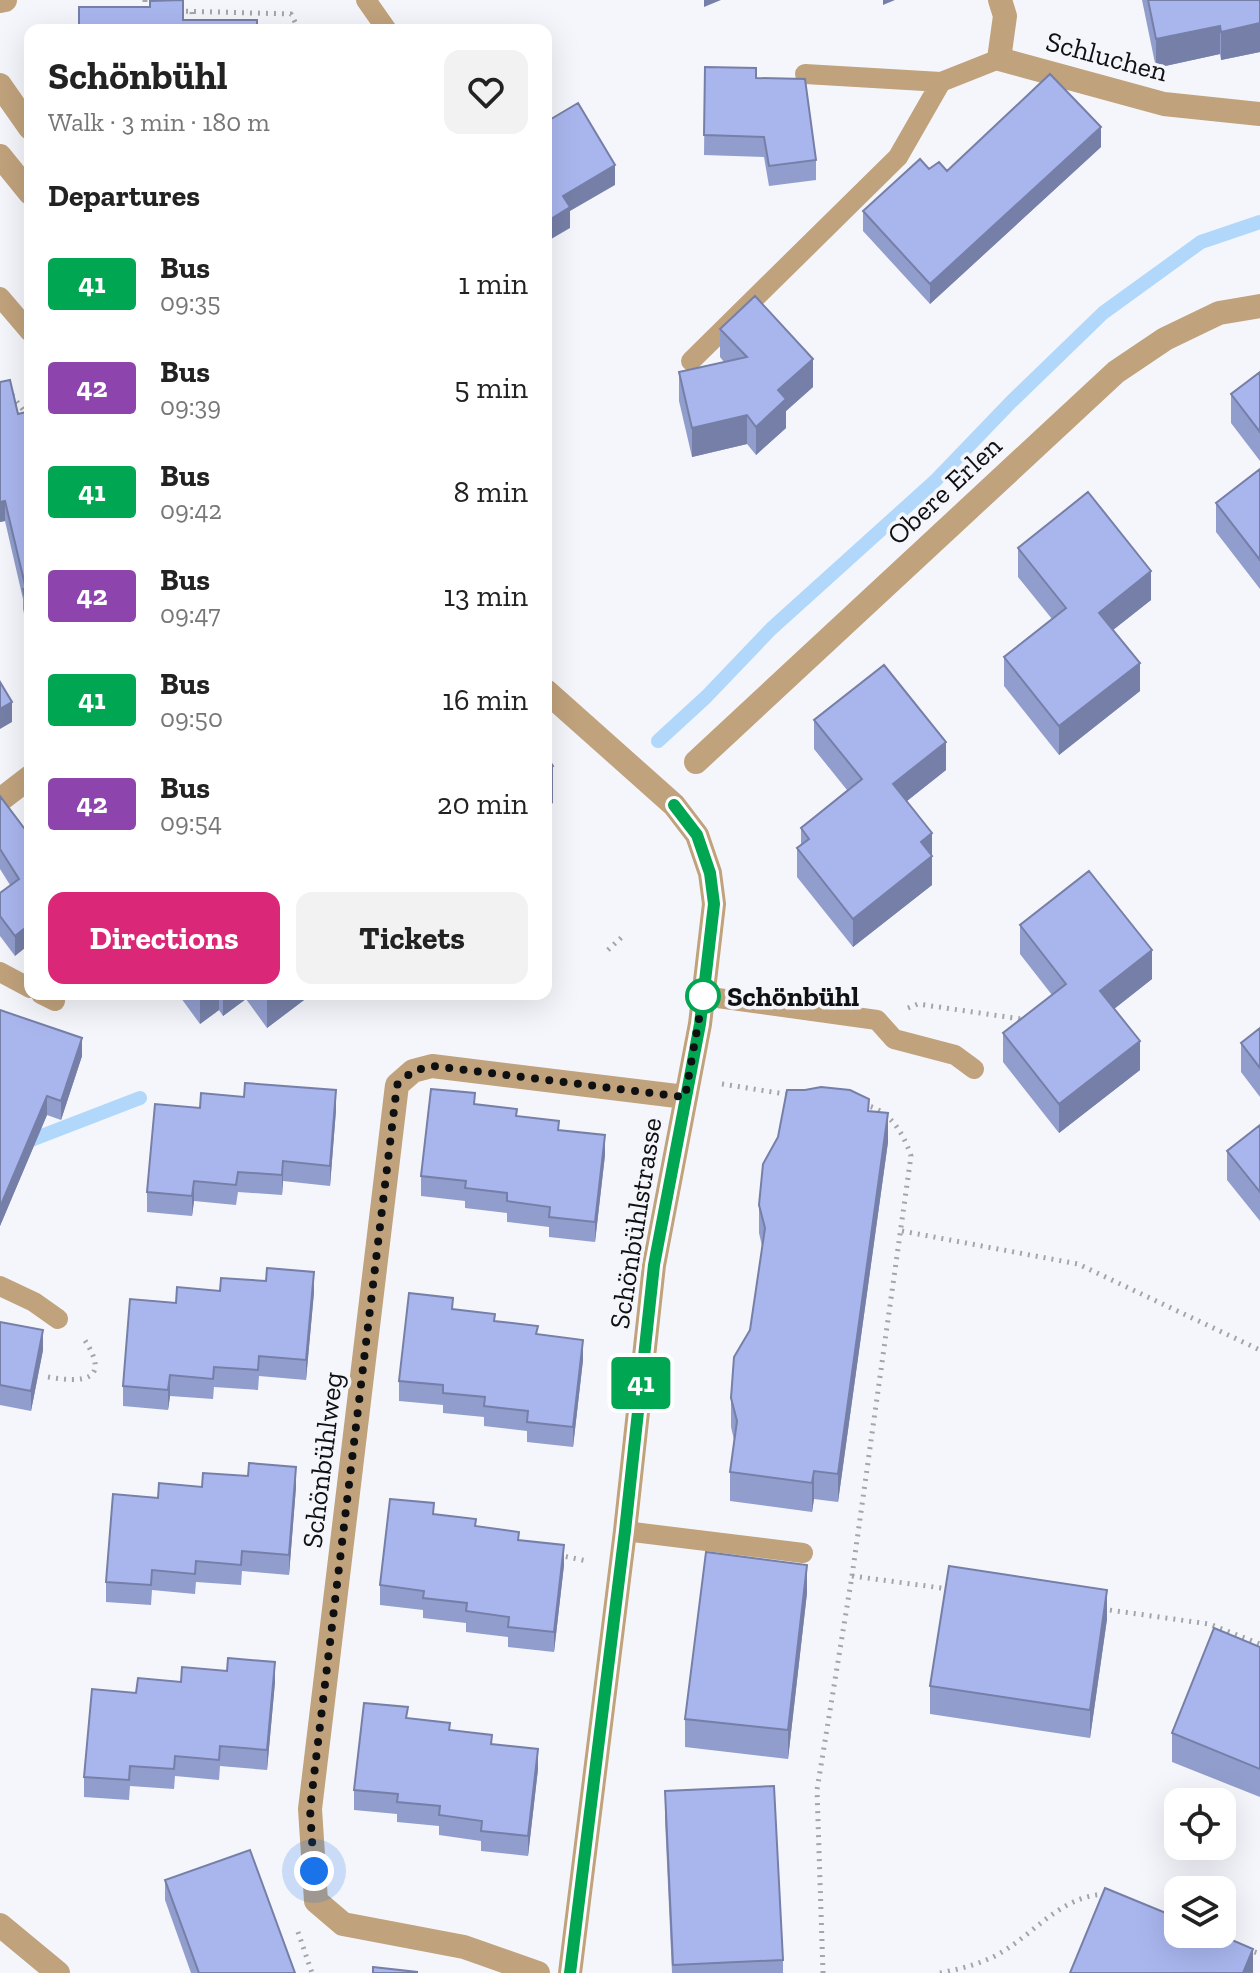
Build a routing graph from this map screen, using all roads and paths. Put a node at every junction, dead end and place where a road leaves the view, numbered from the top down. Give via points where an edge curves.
1 (145, 0) edge
2 (366, 0) edge
3 (1000, 0) edge
4 (145, 10) junction
5 (161, 11) edge
6 (176, 11) edge
7 (192, 12) junction
8 (146, 20) edge
9 (193, 24) edge
10 (296, 24) edge
11 (383, 24) edge
12 (999, 59) junction
13 (805, 74) dead end
14 (941, 82) junction
15 (0, 85) edge
16 (1260, 114) edge
17 (24, 119) edge
18 (0, 156) edge
19 (24, 186) edge
20 (0, 297) edge
21 (1260, 306) edge
22 (24, 325) edge
23 (691, 361) dead end
24 (8, 389) edge
25 (24, 411) edge
26 (552, 702) edge
27 (696, 762) dead end
28 (24, 782) edge
29 (0, 800) edge
30 (623, 936) dead end
31 (608, 950) dead end
32 (0, 972) edge
33 (24, 985) edge
34 (703, 996) junction
35 (877, 1020) junction
36 (1041, 1021) edge
37 (974, 1069) dead end
38 (687, 1088) junction
39 (796, 1095) edge
40 (857, 1104) edge
41 (902, 1231) junction
42 (0, 1286) edge
43 (58, 1319) joint
44 (1260, 1350) edge
45 (48, 1377) dead end
46 (625, 1531) junction
47 (803, 1553) dead end
48 (555, 1555) edge
49 (588, 1561) dead end
50 (852, 1576) junction
51 (961, 1590) edge
52 (1101, 1609) edge
53 (1260, 1644) edge
54 (1120, 1896) edge
55 (0, 1925) edge
56 (1237, 1944) edge
57 (1260, 1954) edge
58 (58, 1973) edge
59 (538, 1973) edge
60 (570, 1973) edge
61 (823, 1973) edge
62 (940, 1973) edge

1 - 4 path
2 - 11 lane
3 - 12 street via 1005,16
4 - 5 path
4 - 8 path
6 - 7 path
7 - 9 path
7 - 10 path via 291,14
12 - 14 lane
12 - 16 street, Schluchen via 1164,104
13 - 14 lane
14 - 23 lane via 898,157
15 - 17 street
18 - 19 street
20 - 22 lane
21 - 27 street, Obere Erlen via 1219,313 1165,339 1116,372
24 - 25 path
26 - 34 street, Schönbühlstrasse via 674,805 697,835 714,904
28 - 29 street
30 - 31 path
32 - 33 lane
34 - 35 lane
34 - 38 street, Schönbühlstrasse
35 - 36 path via 918,1004
35 - 37 lane via 894,1039 955,1055
38 - 39 path
38 - 46 street, Schönbühlstrasse via 654,1265
38 - 59 street, Schönbühlweg via 432,1066 413,1071 397,1085 310,1809 316,1901 343,1924 464,1947
40 - 41 path via 890,1119 904,1136 911,1156
41 - 44 path via 1078,1264
41 - 50 path
42 - 43 lane
43 - 45 path via 81,1335 94,1354 94,1371 77,1382
46 - 47 lane
46 - 60 street, Schönbühlstrasse
48 - 49 path
50 - 51 path
50 - 61 path via 817,1790
52 - 53 path via 1209,1624
54 - 62 path via 1079,1897 996,1956
55 - 58 street
56 - 57 path

